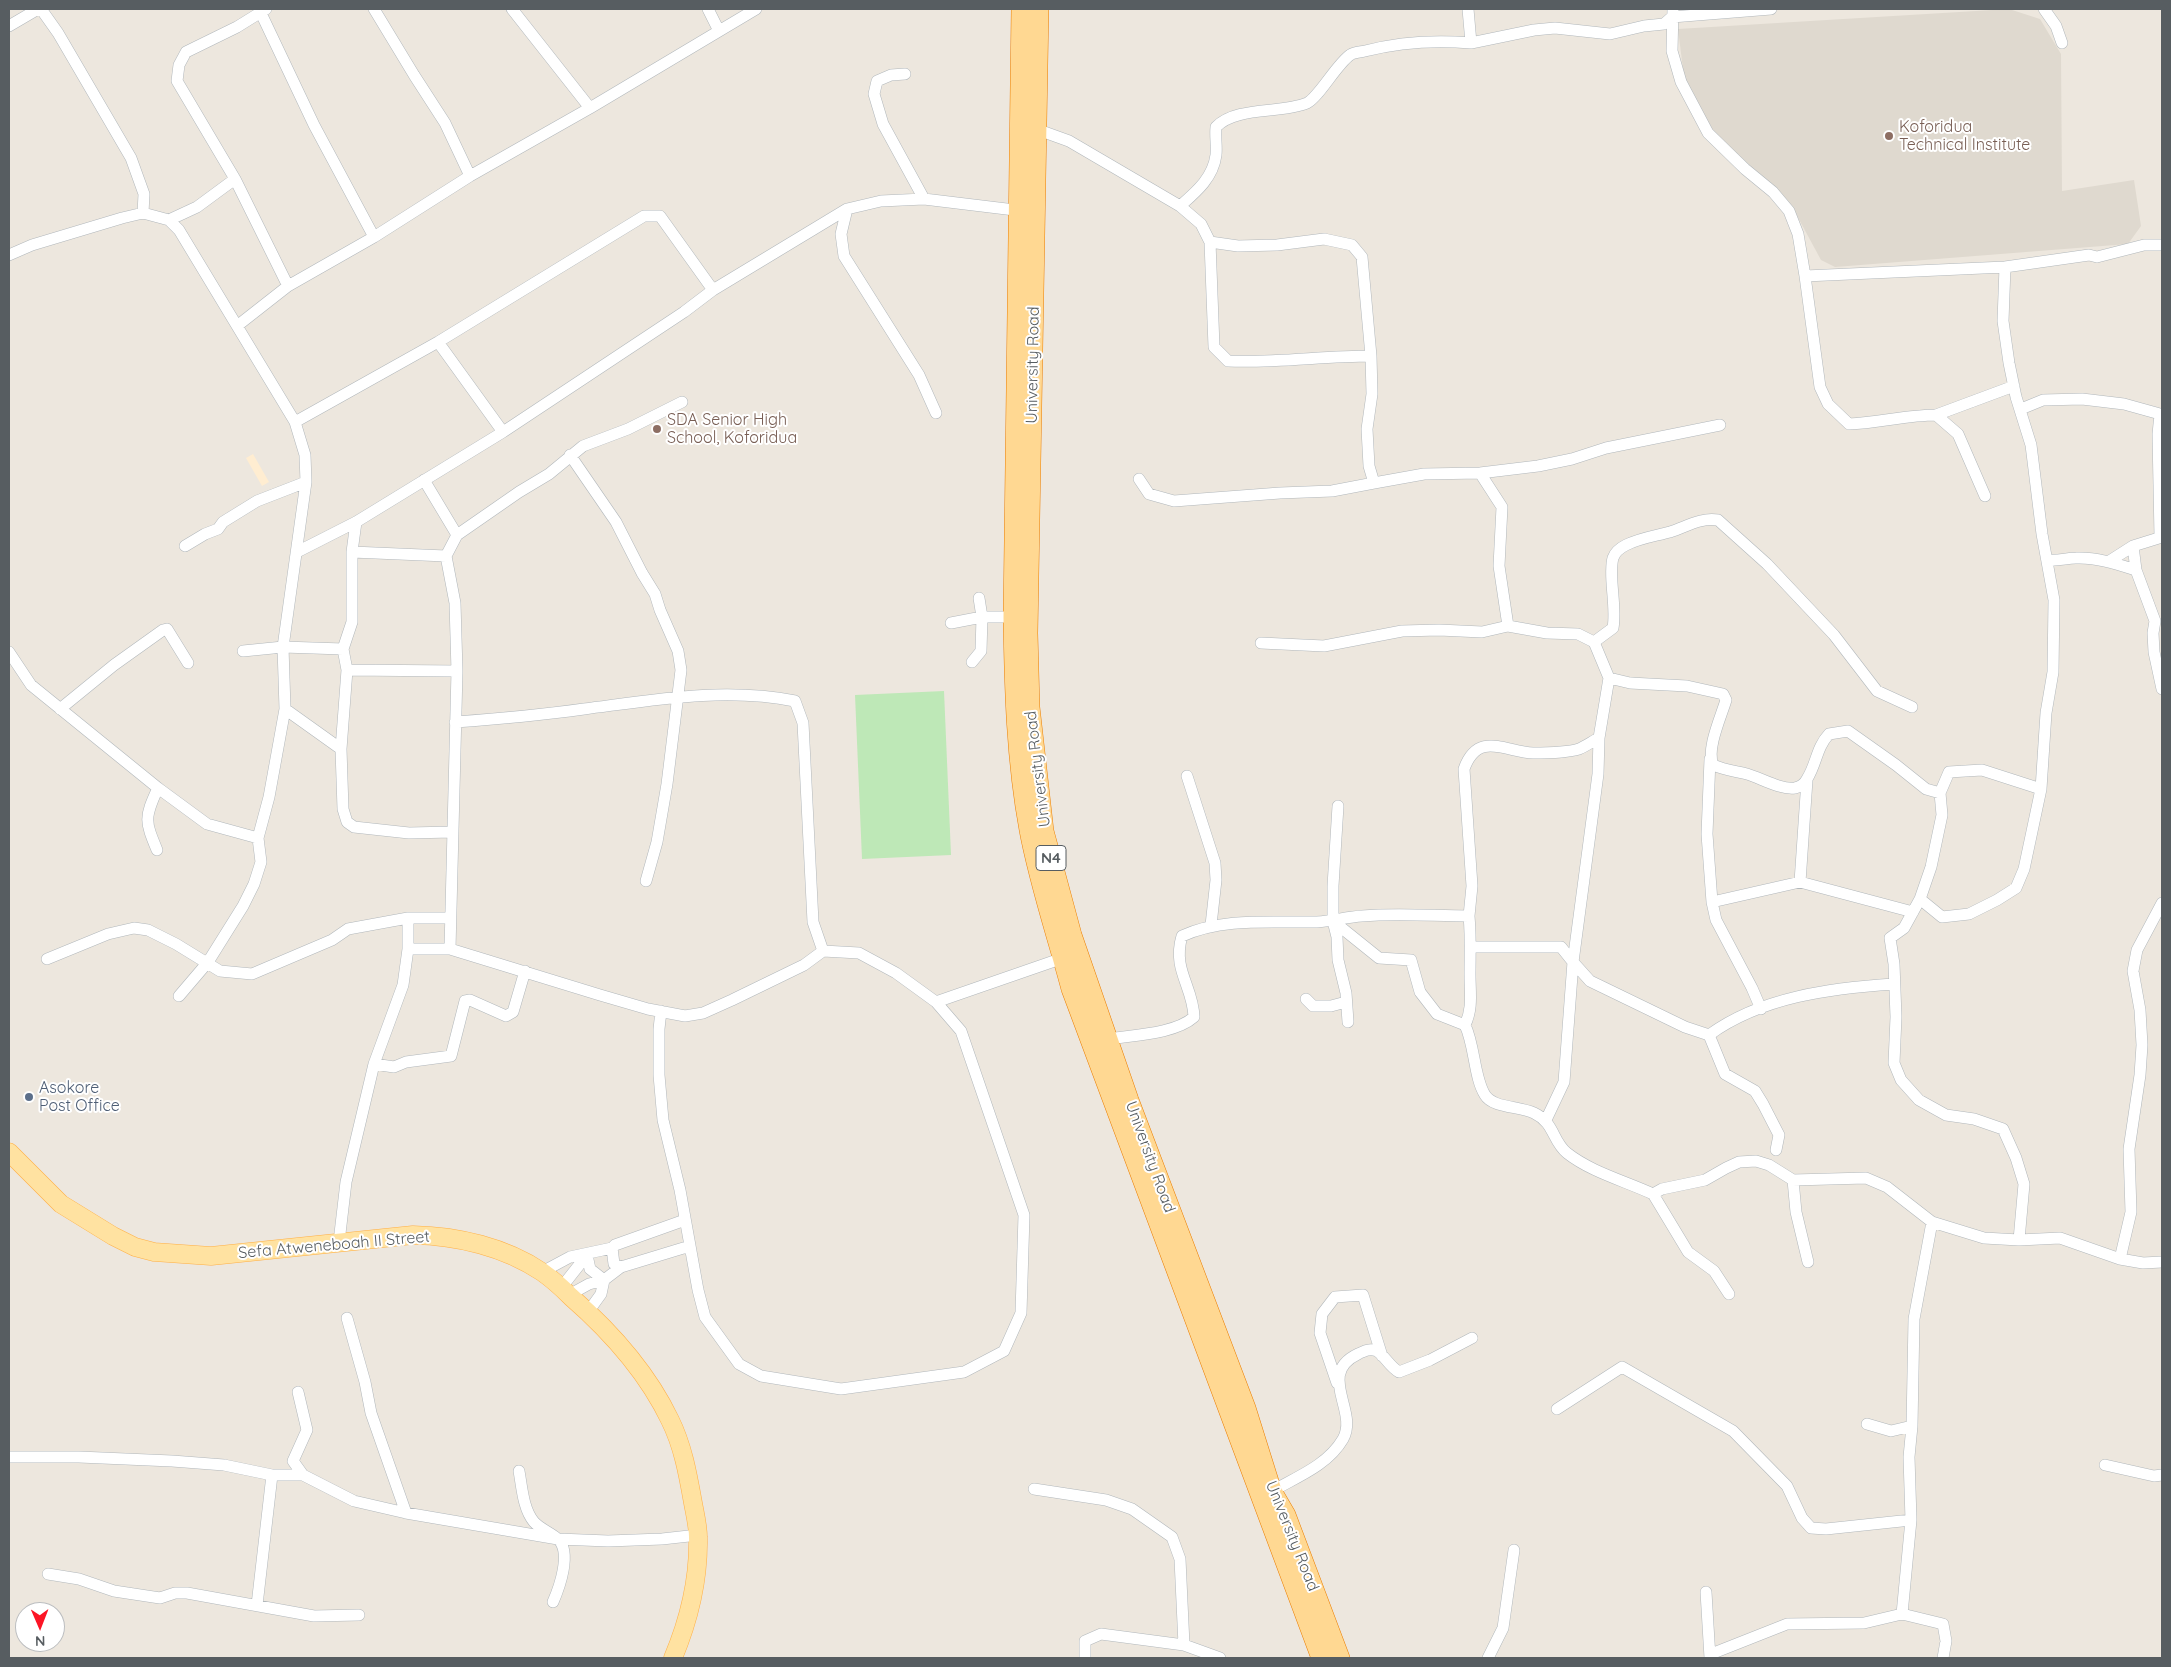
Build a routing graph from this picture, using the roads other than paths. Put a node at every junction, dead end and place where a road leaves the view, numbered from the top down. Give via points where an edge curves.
1 (38, 9) edge
2 (42, 9) edge
3 (374, 9) edge
4 (512, 9) edge
5 (708, 9) edge
6 (756, 9) edge
7 (1020, 9) edge
8 (1040, 9) edge
9 (1468, 9) edge
10 (1771, 9) edge
11 (2044, 9) edge
12 (262, 10) edge
13 (1672, 13) edge
14 (9, 26) edge
15 (719, 31) junction
16 (1471, 43) junction
17 (2062, 43) dead end
18 (905, 74) dead end
19 (590, 108) junction
20 (1018, 124) junction
21 (1038, 130) junction
22 (470, 176) junction
23 (235, 179) junction
24 (924, 199) junction
25 (1180, 206) junction
26 (848, 209) junction
27 (1027, 211) junction
28 (143, 213) junction
29 (169, 220) junction
30 (374, 237) junction
31 (1210, 242) junction
32 (2162, 245) edge
33 (9, 255) edge
34 (2004, 266) junction
35 (1805, 276) junction
36 (288, 286) junction
37 (713, 290) junction
38 (236, 326) junction
39 (438, 342) junction
40 (1371, 356) junction
41 (2014, 386) junction
42 (682, 402) dead end
43 (2021, 409) junction
44 (936, 413) dead end
45 (2161, 413) edge
46 (1936, 415) junction
47 (295, 422) junction
48 (1720, 425) dead end
49 (503, 432) junction
50 (570, 455) junction
51 (1480, 473) junction
52 (1139, 479) dead end
53 (424, 480) junction
54 (306, 482) junction
55 (1374, 483) junction
56 (1985, 496) dead end
57 (356, 522) junction
58 (457, 535) junction
59 (2161, 537) edge
60 (185, 546) dead end
61 (2133, 546) junction
62 (297, 552) junction
63 (352, 552) junction
64 (446, 556) junction
65 (2048, 560) junction
66 (2108, 562) junction
67 (2136, 570) junction
68 (979, 598) dead end
69 (982, 617) junction
70 (1013, 617) junction
71 (951, 624) dead end
72 (1508, 626) junction
73 (1594, 642) junction
74 (1261, 643) dead end
75 (283, 647) junction
76 (343, 649) junction
77 (243, 651) dead end
78 (9, 652) edge
79 (972, 662) dead end
80 (188, 663) dead end
81 (348, 670) junction
82 (457, 671) junction
83 (1609, 678) junction
84 (2162, 689) edge
85 (677, 697) junction
86 (1912, 707) dead end
87 (60, 709) junction
88 (285, 709) junction
89 (455, 722) junction
90 (1600, 738) junction
91 (341, 749) junction
92 (1710, 759) junction
93 (1187, 776) dead end
94 (1807, 780) junction
95 (158, 788) junction
96 (2041, 789) junction
97 (1940, 793) junction
98 (1338, 806) dead end
99 (452, 832) junction
100 (258, 838) junction
101 (158, 850) dead end
102 (646, 881) dead end
103 (1800, 882) junction
104 (1920, 899) junction
105 (1712, 902) junction
106 (2162, 903) edge
107 (1913, 912) junction
108 (1469, 916) junction
109 (408, 918) junction
110 (450, 918) junction
111 (1333, 921) junction
112 (1211, 925) junction
113 (1472, 947) junction
114 (408, 949) junction
115 (450, 949) junction
116 (823, 951) junction
117 (1063, 958) junction
118 (47, 959) dead end
119 (208, 962) junction
120 (1573, 962) junction
121 (525, 971) junction
122 (1894, 984) junction
123 (179, 996) dead end
124 (1306, 999) dead end
125 (936, 1002) junction
126 (1346, 1002) junction
127 (1761, 1009) junction
128 (661, 1011) junction
129 (1348, 1022) dead end
130 (1465, 1025) junction
131 (1709, 1035) junction
132 (1108, 1039) junction
133 (374, 1064) junction
134 (1121, 1103) junction
135 (1546, 1120) junction
136 (1776, 1150) dead end
137 (9, 1152) edge
138 (1793, 1180) junction
139 (1653, 1194) junction
140 (685, 1220) junction
141 (1932, 1222) junction
142 (2019, 1240) junction
143 (339, 1242) junction
144 (690, 1246) junction
145 (612, 1248) junction
146 (587, 1255) junction
147 (2120, 1259) junction
148 (1808, 1262) dead end
149 (2162, 1262) edge
150 (621, 1267) junction
151 (542, 1272) junction
152 (604, 1280) junction
153 (565, 1291) junction
154 (1729, 1294) dead end
155 (588, 1312) junction
156 (347, 1318) dead end
157 (1472, 1338) dead end
158 (1382, 1356) junction
159 (1339, 1389) junction
160 (298, 1392) dead end
161 (1557, 1409) dead end
162 (1868, 1424) dead end
163 (1912, 1426) junction
164 (9, 1457) edge
165 (2105, 1465) dead end
166 (519, 1471) dead end
167 (272, 1475) junction
168 (303, 1475) junction
169 (2162, 1475) edge
170 (1034, 1490) dead end
171 (1272, 1490) junction
172 (406, 1513) junction
173 (1911, 1520) junction
174 (698, 1535) junction
175 (558, 1539) junction
176 (1514, 1550) dead end
177 (48, 1574) dead end
178 (1706, 1592) dead end
179 (553, 1602) dead end
180 (256, 1605) junction
181 (1902, 1614) junction
182 (359, 1615) dead end
183 (1184, 1645) junction
184 (1711, 1656) edge
185 (673, 1658) edge
186 (1085, 1658) edge
187 (1220, 1658) edge
188 (1321, 1658) edge
189 (1340, 1658) edge
190 (1488, 1658) edge
191 (1943, 1658) edge

1 - 14 street
2 - 28 street via 131,158 144,194
3 - 22 street via 445,123
4 - 19 street
5 - 15 street
6 - 15 street
7 - 20 highway, University Road / N4
8 - 21 highway, University Road / N4
9 - 16 street
10 - 13 street
11 - 17 street via 2056,26
12 - 23 street via 186,52 179,65 178,81 182,91
12 - 30 street via 314,125
13 - 16 street via 1664,24 1610,34 1555,28
13 - 35 street via 1672,51 1681,82 1708,133 1773,192 1789,211 1798,234
15 - 19 street
16 - 25 street via 1442,40 1378,47 1351,54 1308,102 1222,121 1216,127 1216,155 1212,171 1199,190
18 - 24 street via 877,81 874,94 883,124
19 - 22 street
20 - 21 street
20 - 27 highway, University Road / N4
21 - 25 street via 1069,141
21 - 27 highway, University Road / N4
22 - 30 street
23 - 29 street via 197,207
23 - 36 street
24 - 26 street via 881,201
24 - 27 street
25 - 31 street via 1201,224
26 - 37 street
26 - 44 street via 841,234 844,256 919,375
27 - 70 highway, University Road / N4
27 - 132 highway, University Road / N4 via 1030,707 1044,831 1077,952
28 - 29 street
28 - 33 street
29 - 38 street via 179,230
30 - 36 street
31 - 40 street via 1238,246 1277,245 1324,239 1352,245 1362,257
31 - 40 street via 1214,347 1228,361
32 - 34 street via 2144,245 2097,257 2089,255
34 - 35 street
34 - 41 street via 2003,321
35 - 46 street via 1820,386 1828,404 1849,424
36 - 38 street
37 - 39 street via 660,216 651,214
37 - 49 street
38 - 47 street
39 - 47 street
39 - 49 street
40 - 55 street via 1372,394 1367,429 1369,466
41 - 43 street
41 - 46 street
42 - 50 street via 628,429 582,446
43 - 45 street via 2043,400 2082,399
43 - 65 street via 2031,445
45 - 59 street via 2158,434
46 - 56 street via 1958,434
47 - 54 street via 305,455
48 - 51 street via 1606,448 1538,466
49 - 53 street
50 - 58 street via 549,474
50 - 85 street via 616,522 655,594 678,651 681,670
51 - 55 street via 1424,474
51 - 72 street via 1502,507 1500,566
52 - 55 street via 1149,494 1174,501 1324,492
53 - 57 street
53 - 58 street
54 - 60 street via 257,501 223,522 218,529
54 - 62 street
57 - 62 street
57 - 63 street
58 - 64 street
59 - 61 street
61 - 66 street
61 - 67 street
62 - 75 street
63 - 64 street
63 - 76 street via 352,622
64 - 82 street via 455,603
65 - 66 street via 2075,558
65 - 96 street via 2054,600 2053,672 2046,713
66 - 67 street
67 - 84 street via 2155,620 2154,652
68 - 69 street
69 - 70 street
69 - 71 street
69 - 79 street via 980,651
70 - 117 highway, University Road / N4 via 1015,707 1029,829
72 - 73 street via 1547,633 1578,634
72 - 74 street via 1482,632 1402,631 1324,646
73 - 83 street
73 - 86 street via 1613,628 1612,563 1615,553 1645,538 1711,518 1718,520 1767,564 1834,635 1877,691
75 - 76 street
75 - 77 street
75 - 88 street
76 - 81 street
78 - 87 street via 31,685
80 - 87 street via 167,629 163,630
81 - 82 street
81 - 91 street
82 - 89 street
83 - 90 street
83 - 92 street via 1630,683 1687,686 1723,694 1726,700
85 - 89 street
85 - 102 street via 667,784
85 - 116 street via 738,693 795,701 803,723 814,922
87 - 95 street
88 - 91 street
88 - 100 street
89 - 99 street
90 - 108 street via 1578,749 1558,752 1531,753 1492,746 1478,749 1468,758 1464,769 1472,886
90 - 120 street
91 - 99 street via 343,810 347,822 354,827 410,833
92 - 94 street via 1713,765 1724,770 1783,787 1795,788
92 - 105 street via 1707,834
93 - 112 street via 1215,863
94 - 97 street via 1820,744 1828,734 1848,731 1926,789
94 - 103 street
95 - 100 street via 207,824
95 - 101 street via 147,818
96 - 97 street via 1982,770 1948,772
96 - 104 street via 2024,869 2016,888 1969,914 1942,917
97 - 104 street via 1942,815 1931,867
98 - 111 street
99 - 110 street
100 - 119 street via 261,862 254,884
103 - 105 street
103 - 107 street
104 - 107 street
105 - 127 street via 1716,920
106 - 147 street via 2137,950 2133,971 2142,1045 2129,1149 2131,1212
107 - 122 street via 1904,928 1890,938
108 - 111 street via 1361,916
108 - 113 street
109 - 110 street
109 - 114 street
109 - 119 street via 348,929 332,940 252,974 220,971
110 - 115 street
111 - 112 street
111 - 126 street
111 - 130 street via 1379,958 1411,960 1420,992 1437,1014
112 - 132 street via 1182,936 1178,950 1194,1017 1187,1024 1170,1029
113 - 120 street via 1561,947
113 - 130 street via 1472,1000
114 - 115 street
114 - 133 street via 403,985
115 - 121 street
116 - 125 street via 859,953 896,973
116 - 128 street via 804,965 703,1013 684,1016
117 - 125 street
117 - 134 highway, University Road / N4 via 1071,989
118 - 119 street via 108,934 134,928 148,930
119 - 123 street
120 - 131 street via 1590,981
120 - 135 street via 1564,1082
121 - 128 street
121 - 133 street via 512,1012 506,1016 470,1000 465,1001 451,1056 406,1062 394,1067
122 - 127 street via 1792,997
122 - 142 street via 1894,1063 1901,1080 1919,1100 1946,1115 1974,1119 2003,1129 2024,1184
124 - 126 street via 1313,1006
125 - 144 street via 961,1031 1024,1215 1021,1313 1004,1351 964,1372 840,1389 761,1376 739,1364 705,1317
126 - 129 street
127 - 131 street via 1737,1018
128 - 140 street via 658,1075 663,1120
130 - 135 street via 1486,1098 1496,1104 1520,1107
131 - 136 street via 1725,1074 1755,1091 1763,1104 1778,1136
132 - 134 highway, University Road / N4
133 - 143 street via 346,1182
134 - 171 highway, University Road / N4 via 1246,1408
134 - 188 highway, University Road / N4
135 - 139 street via 1565,1152
137 - 143 main road, Sefa Atweneboah II Street via 62,1204 135,1247 154,1252 211,1256
138 - 139 street via 1769,1165 1756,1161 1739,1162 1705,1180
138 - 141 street via 1866,1178 1887,1186
138 - 148 street via 1796,1212
139 - 154 street via 1688,1252 1714,1271
140 - 144 street
140 - 145 street
141 - 142 street via 1984,1238
141 - 163 street via 1914,1319
142 - 147 street via 2060,1238
143 - 151 main road, Sefa Atweneboah II Street via 413,1235 454,1237 486,1246
144 - 150 street
145 - 146 street
145 - 150 street via 614,1264
146 - 151 street via 570,1257
146 - 152 street via 590,1269
146 - 153 street
147 - 149 street
150 - 152 street
151 - 153 main road, Sefa Atweneboah II Street
152 - 153 street
152 - 155 street via 601,1294
153 - 155 main road, Sefa Atweneboah II Street
155 - 174 main road, Sefa Atweneboah II Street via 616,1339 670,1420 686,1462
156 - 172 street via 366,1382 371,1413
157 - 158 street via 1399,1372
158 - 159 street via 1377,1351 1367,1350 1345,1362 1340,1371
158 - 159 street via 1363,1295 1335,1297 1322,1314 1320,1333
159 - 171 street via 1348,1426 1343,1439 1328,1459
160 - 168 street via 307,1430 293,1461
161 - 173 street via 1622,1367 1733,1431 1787,1486 1802,1518 1811,1528
162 - 163 street via 1891,1431
163 - 173 street via 1909,1457
164 - 167 street via 172,1460 224,1465
165 - 169 street
166 - 175 street via 524,1499 534,1522
167 - 168 street
167 - 180 street
168 - 172 street via 354,1501
170 - 183 street via 1106,1500 1132,1509 1172,1537 1180,1559
171 - 189 highway, University Road / N4 via 1286,1515
172 - 175 street
173 - 181 street
174 - 175 street via 662,1540
174 - 185 main road, Sefa Atweneboah II Street via 696,1577 684,1631
175 - 179 street via 564,1548 565,1559
176 - 190 street via 1503,1628
177 - 180 street via 160,1598 187,1593
178 - 184 street
180 - 182 street via 314,1616
181 - 184 street via 1864,1624 1787,1624
181 - 191 street via 1943,1624 1946,1641
183 - 186 street via 1101,1634 1086,1641
183 - 187 street

